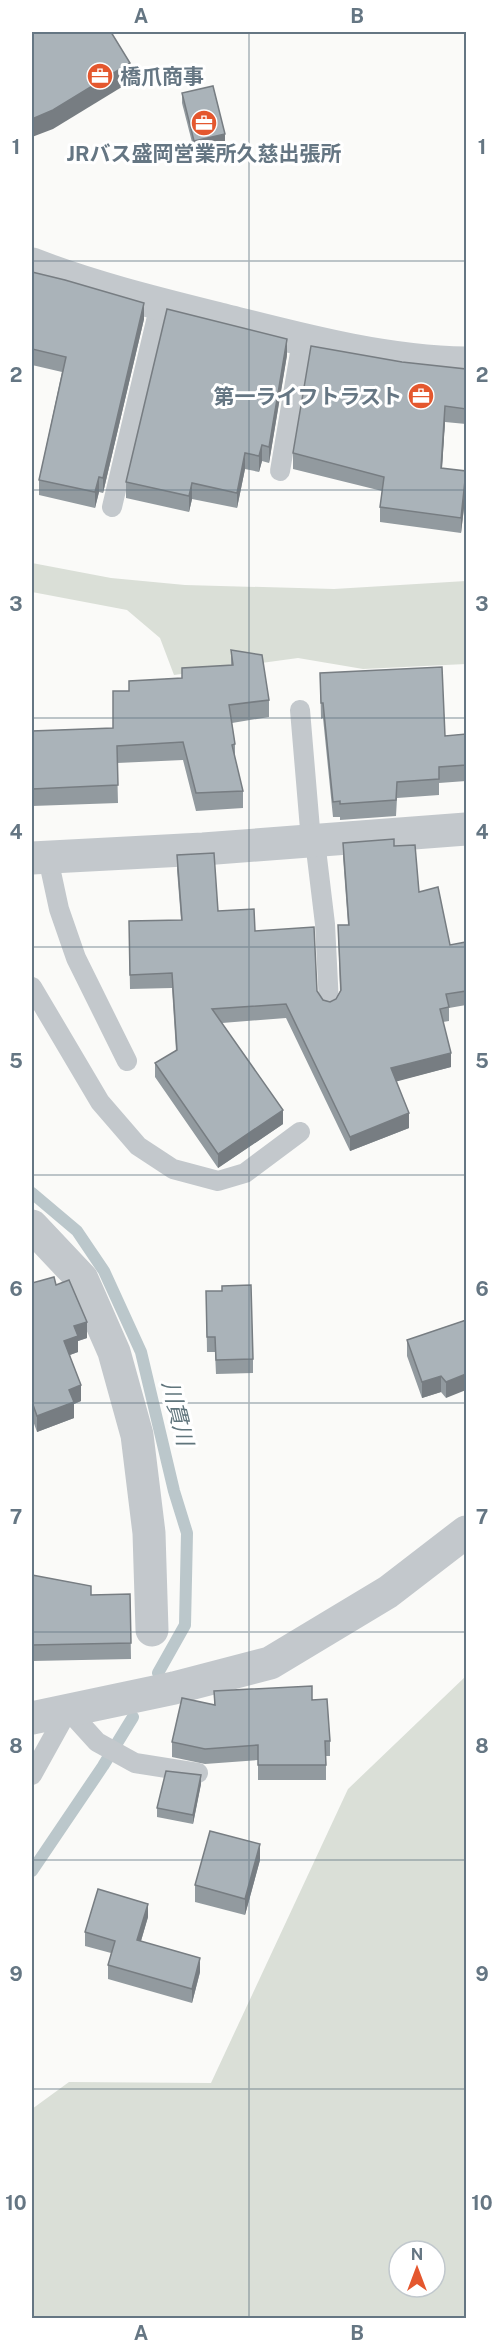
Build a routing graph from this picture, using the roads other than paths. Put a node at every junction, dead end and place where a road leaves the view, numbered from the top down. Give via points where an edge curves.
1 (32, 264) edge
2 (160, 304) junction
3 (302, 341) junction
4 (466, 363) edge
5 (280, 471) dead end
6 (112, 507) dead end
7 (300, 710) dead end
8 (466, 829) edge
9 (313, 841) junction
10 (40, 858) edge
11 (32, 987) edge
12 (329, 1004) edge
13 (127, 1061) dead end
14 (300, 1132) dead end
15 (32, 1226) edge
16 (466, 1532) edge
17 (152, 1630) dead end
18 (69, 1710) junction
19 (32, 1718) edge
20 (198, 1773) edge
21 (32, 1775) edge

1 - 2 street
2 - 3 street
2 - 6 lane
3 - 4 street via 432,362
3 - 5 lane
7 - 9 lane
8 - 9 street
9 - 10 street
9 - 12 lane via 325,924
10 - 13 lane via 76,958
11 - 14 lane via 100,1102 138,1146 173,1169 218,1181 245,1173
15 - 17 street via 82,1279 114,1352 138,1435 149,1533
16 - 18 street via 388,1592 270,1663
18 - 19 street
18 - 20 lane via 97,1742 126,1759
18 - 21 lane

